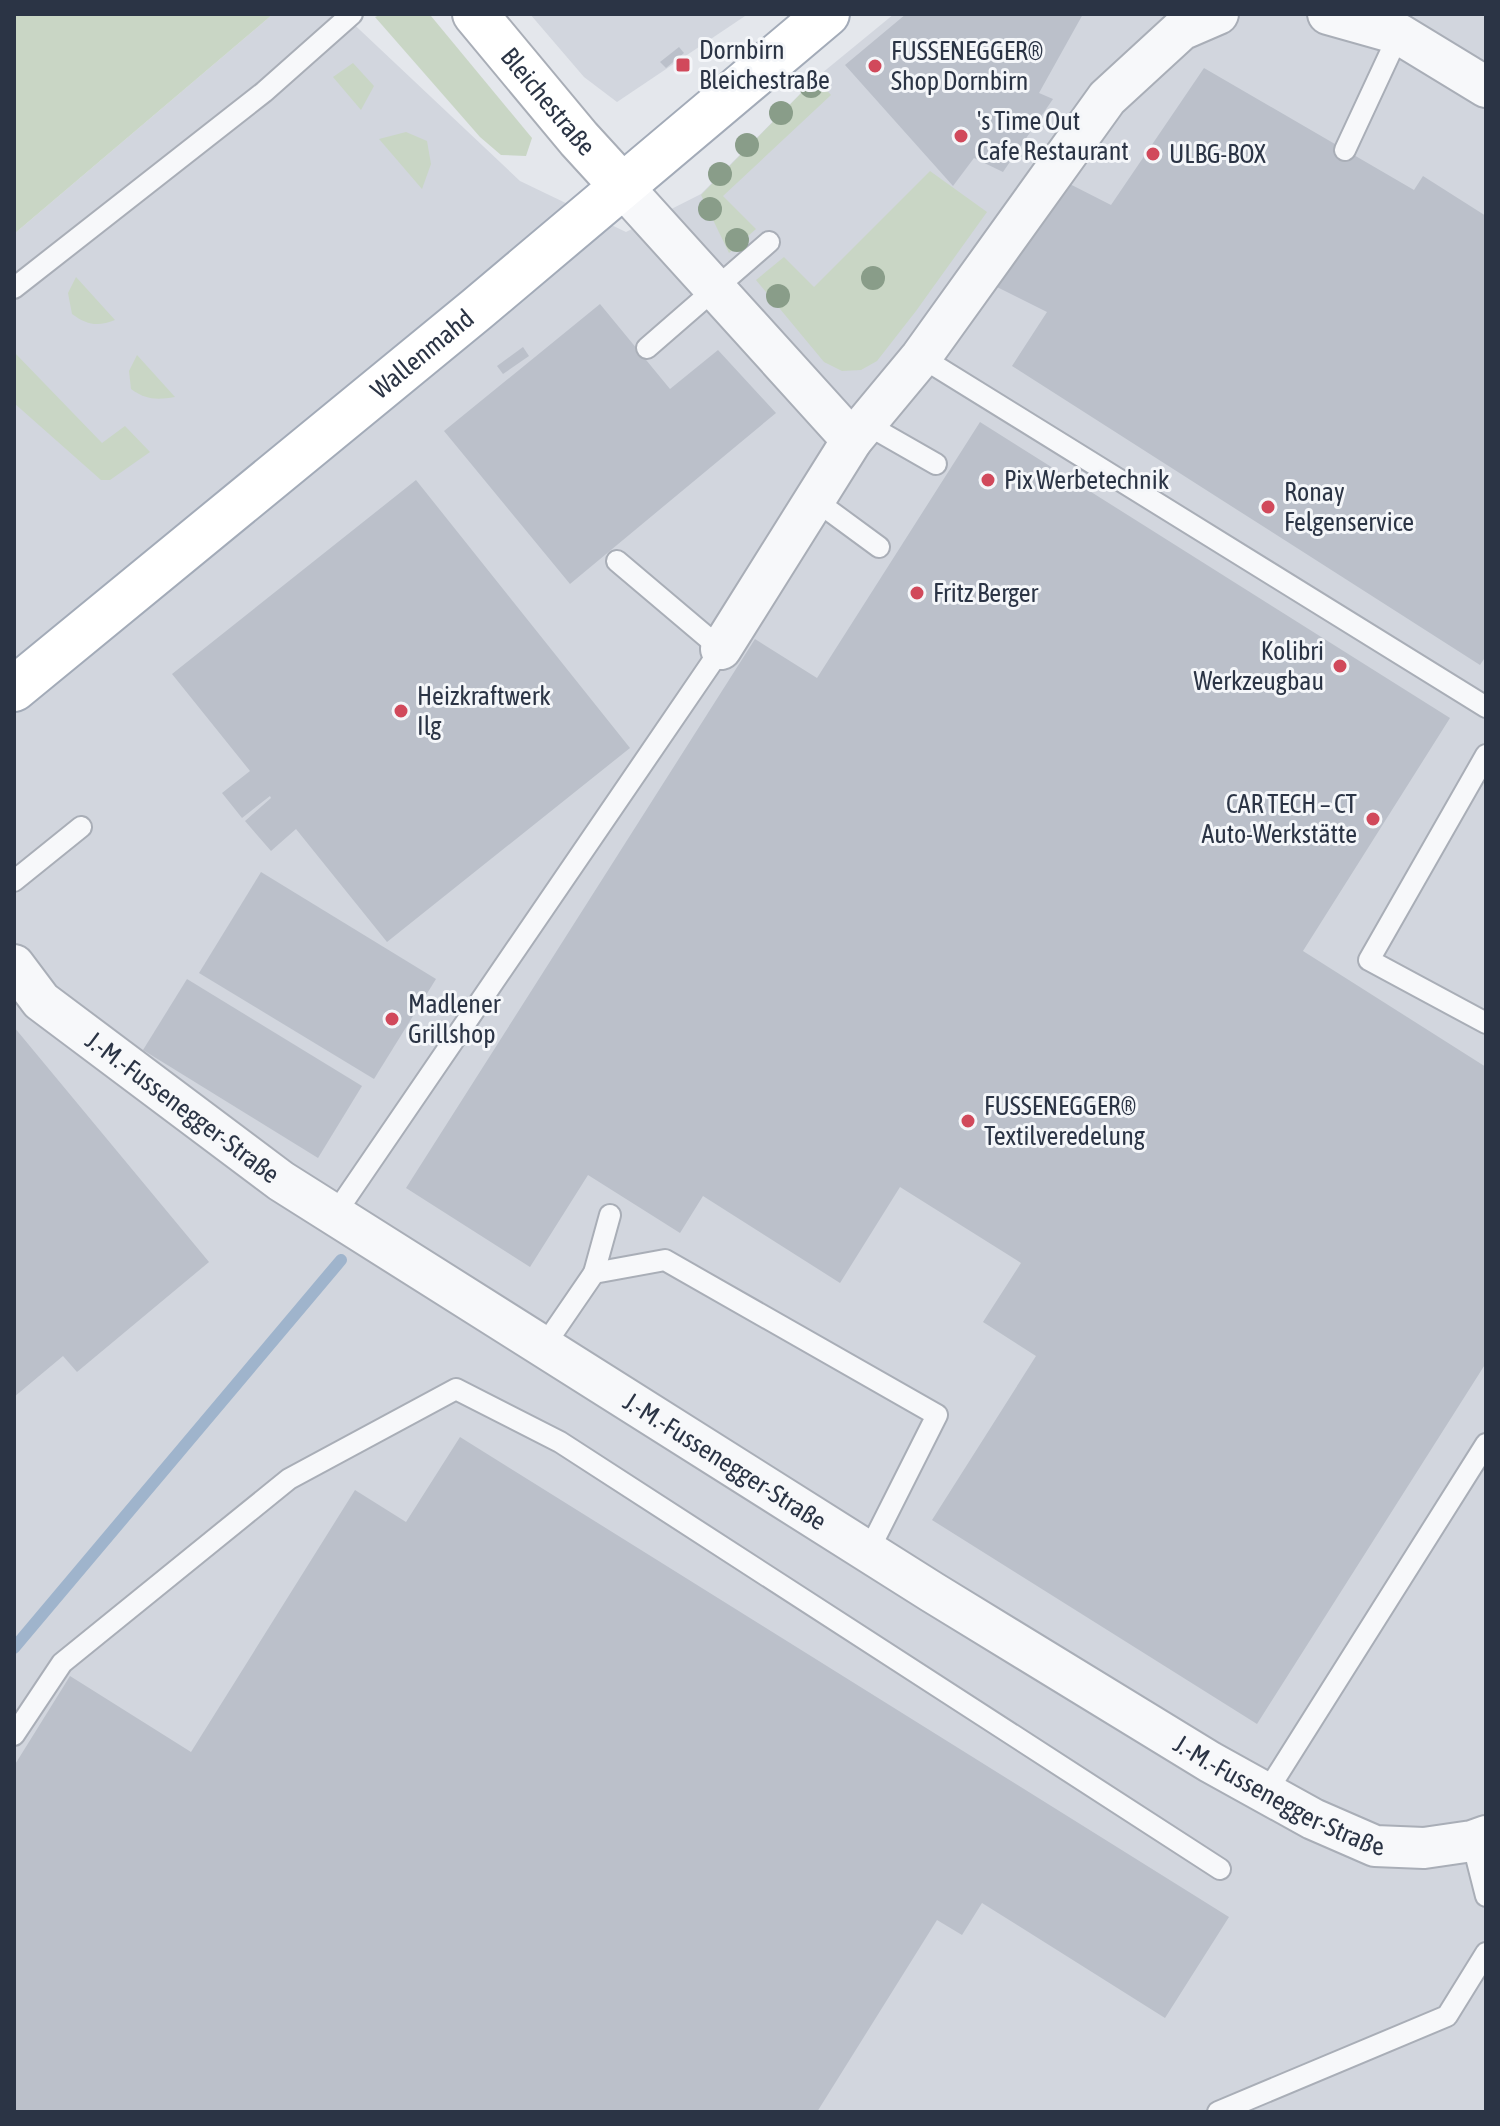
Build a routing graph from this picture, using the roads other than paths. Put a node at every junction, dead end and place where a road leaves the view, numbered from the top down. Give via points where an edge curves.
1 (352, 14) edge
2 (475, 14) edge
3 (827, 14) edge
4 (1218, 14) edge
5 (1328, 14) edge
6 (1399, 34) junction
7 (1486, 87) edge
8 (1345, 150) dead end
9 (622, 186) junction
10 (769, 242) dead end
11 (14, 288) edge
12 (715, 290) junction
13 (647, 348) dead end
14 (921, 357) junction
15 (859, 432) junction
16 (936, 464) dead end
17 (815, 500) junction
18 (879, 547) dead end
19 (617, 561) dead end
20 (721, 649) junction
21 (14, 689) edge
22 (1486, 707) edge
23 (1486, 755) edge
24 (81, 827) dead end
25 (14, 881) edge
26 (14, 965) edge
27 (1486, 1023) edge
28 (335, 1214) junction
29 (610, 1215) dead end
30 (594, 1273) junction
31 (544, 1346) junction
32 (1486, 1444) edge
33 (868, 1552) junction
34 (14, 1735) edge
35 (1266, 1793) junction
36 (1479, 1838) edge
37 (1220, 1869) dead end
38 (1486, 1896) edge
39 (1486, 1953) edge
40 (1218, 2112) edge

1 - 11 lane via 264,92
2 - 9 main road, Bleichestraße
3 - 9 main road, Wallenmahd
4 - 14 street via 1181,30 1107,98
5 - 6 street
6 - 7 street
6 - 8 lane
9 - 12 street
9 - 21 main road, Wallenmahd
10 - 12 lane
12 - 13 lane
12 - 15 street
14 - 15 street
14 - 22 lane
15 - 16 lane
15 - 17 street
17 - 18 lane
17 - 20 street
19 - 20 lane
20 - 28 lane
23 - 27 lane via 1369,960
24 - 25 lane
26 - 28 street, J.-M.-Fussenegger-Straße via 41,1001 281,1181
28 - 31 street, J.-M.-Fussenegger-Straße
29 - 30 lane
30 - 31 lane
30 - 33 lane via 665,1260 937,1415
31 - 33 street, J.-M.-Fussenegger-Straße
32 - 35 lane
33 - 35 street, J.-M.-Fussenegger-Straße
34 - 37 lane via 62,1663 289,1479 456,1389 560,1442
35 - 36 street, J.-M.-Fussenegger-Straße via 1375,1846 1424,1848
36 - 38 lane
39 - 40 lane via 1447,2016

